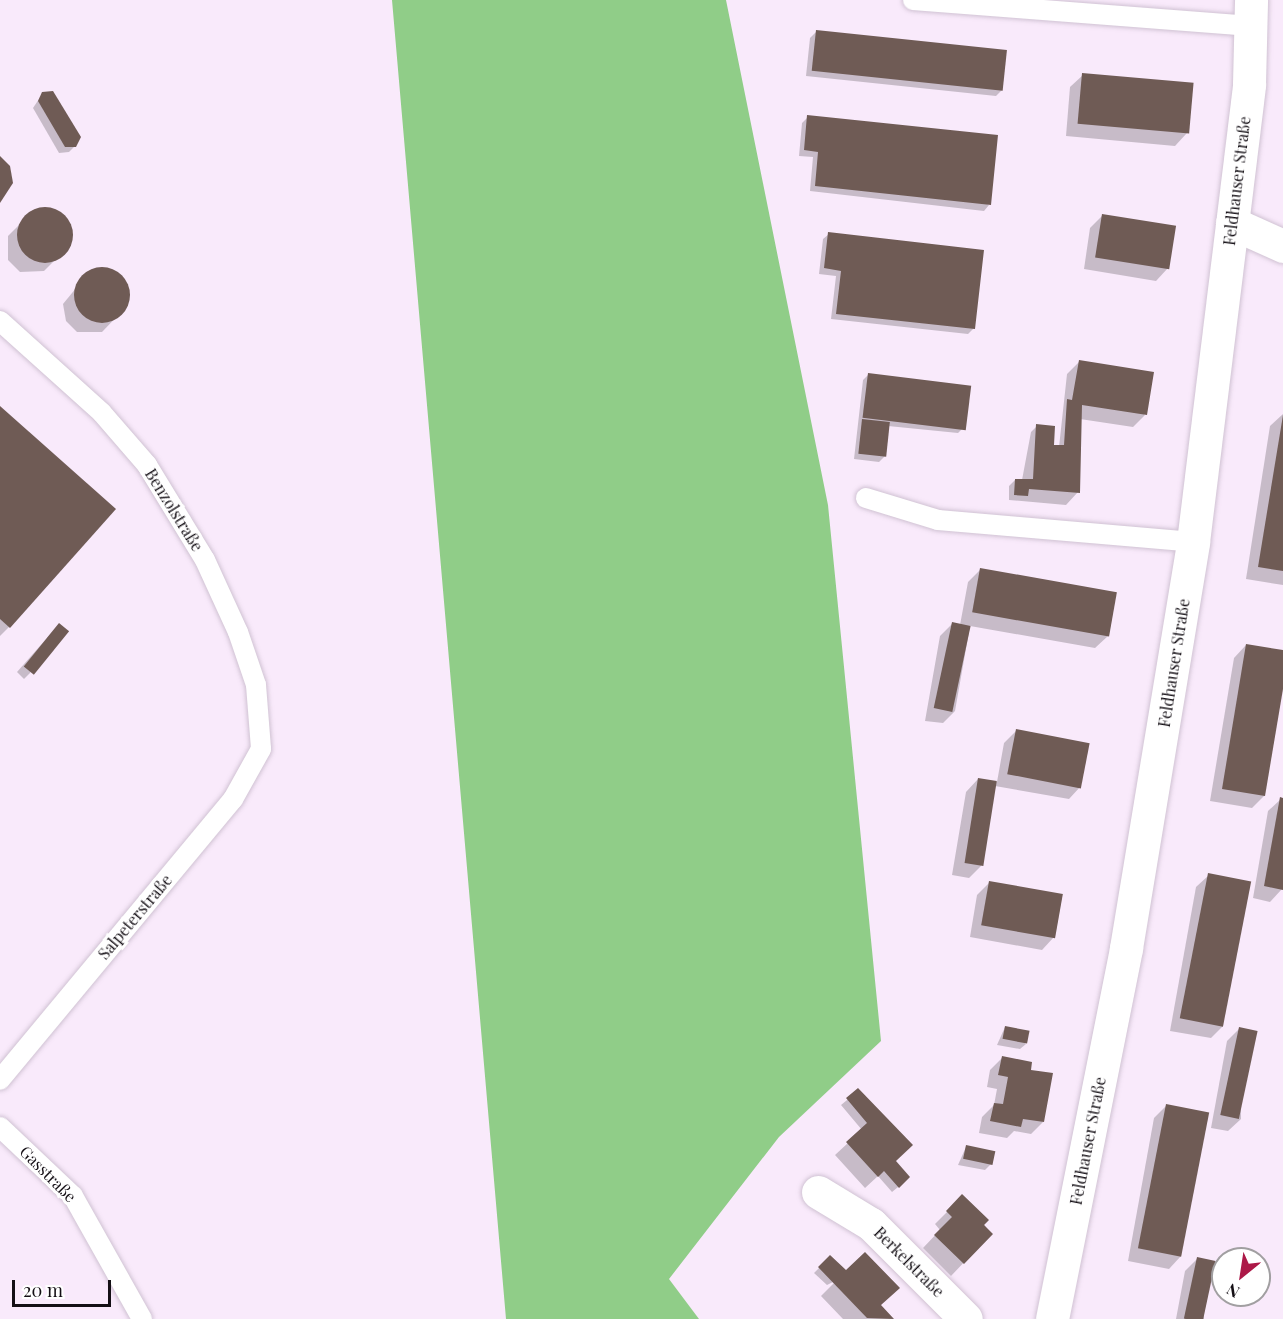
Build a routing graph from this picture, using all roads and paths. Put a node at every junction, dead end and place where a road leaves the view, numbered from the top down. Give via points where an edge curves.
1 (914, 0) edge
2 (1251, 13) edge
3 (1232, 223) junction
4 (1283, 246) edge
5 (0, 321) edge
6 (866, 498) dead end
7 (1193, 542) junction
8 (261, 749) joint
9 (0, 1080) edge
10 (0, 1127) edge
11 (818, 1192) dead end
12 (142, 1319) edge
13 (966, 1319) edge
14 (1052, 1319) edge

1 - 2 lane
2 - 3 street, Feldhauser Straße via 1249,84
3 - 4 street
3 - 7 street, Feldhauser Straße
5 - 8 lane, Benzolstraße via 102,413 147,465 194,541 238,632 256,685
6 - 7 lane via 938,520
7 - 14 street, Feldhauser Straße via 1126,948
8 - 9 lane, Salpeterstraße via 233,800
10 - 12 lane, Gasstraße via 73,1196
11 - 13 street, Berkelstraße via 871,1224

